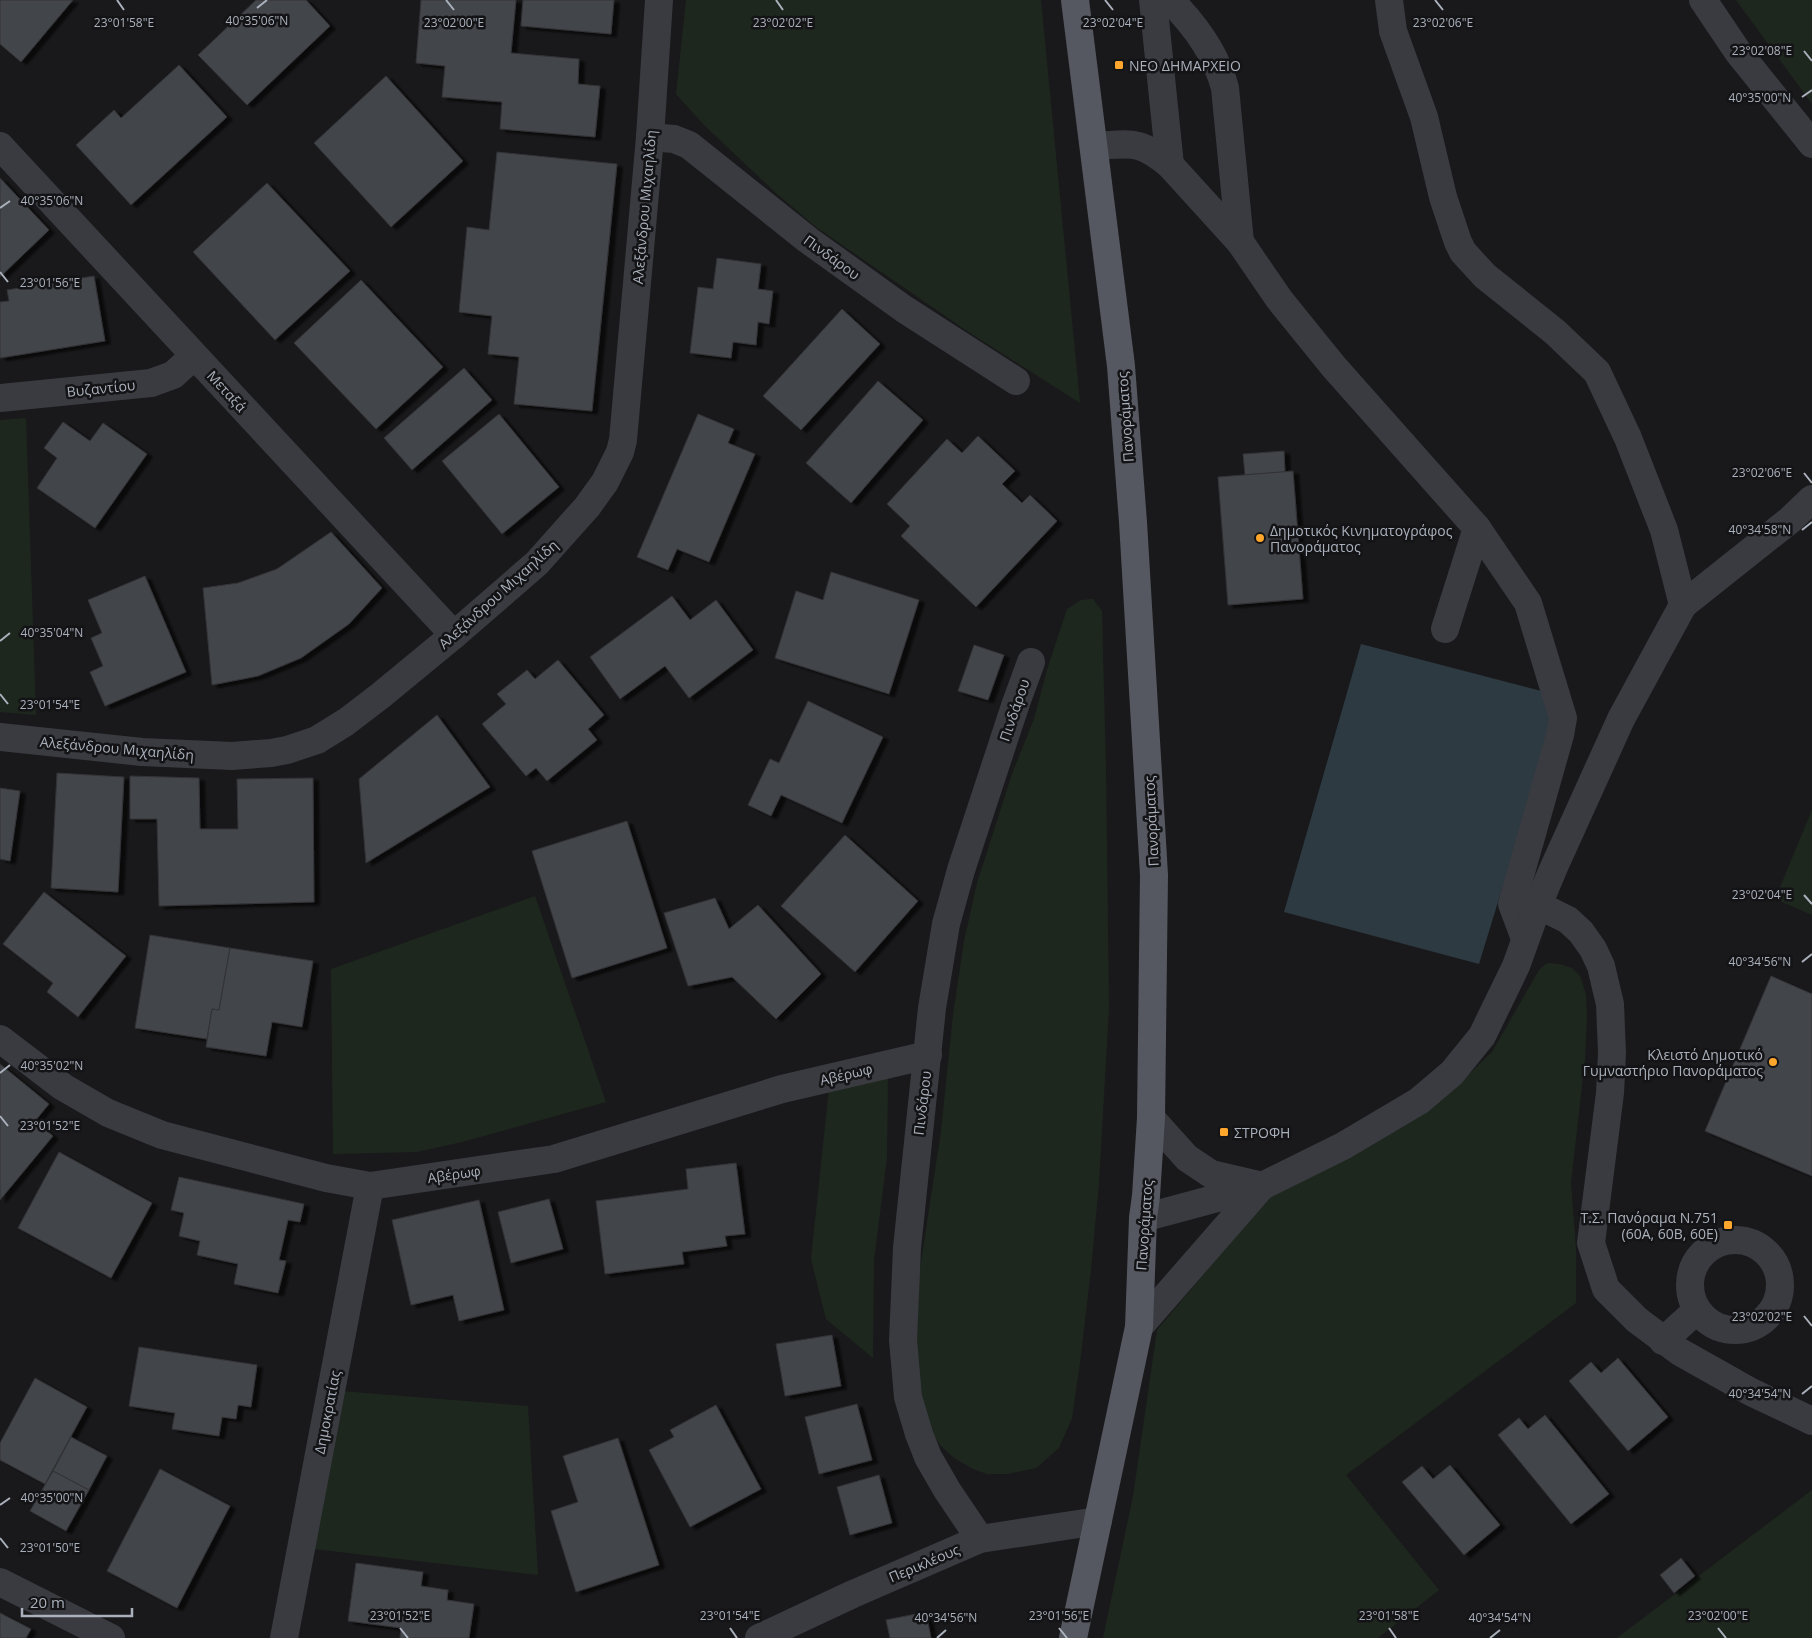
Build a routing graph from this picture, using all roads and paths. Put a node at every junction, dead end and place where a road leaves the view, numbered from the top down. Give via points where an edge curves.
1 (659, 0) edge
2 (1075, 0) edge
3 (1153, 0) edge
4 (1170, 0) edge
5 (1389, 0) edge
6 (1703, 0) edge
7 (650, 137) junction
8 (1812, 144) edge
9 (0, 146) edge
10 (1094, 146) junction
11 (1170, 165) junction
12 (1240, 242) junction
13 (194, 356) junction
14 (1016, 381) dead end
15 (0, 398) edge
16 (1812, 499) edge
17 (1477, 528) junction
18 (1683, 605) junction
19 (1445, 629) dead end
20 (454, 636) junction
21 (1031, 662) dead end
22 (0, 737) edge
23 (1538, 905) junction
24 (1525, 939) junction
25 (0, 1039) edge
26 (928, 1055) junction
27 (1151, 1118) junction
28 (370, 1186) junction
29 (1262, 1186) junction
30 (1143, 1218) junction
31 (1697, 1310) dead end
32 (1139, 1327) junction
33 (1664, 1341) junction
34 (1812, 1421) edge
35 (1098, 1522) junction
36 (980, 1539) junction
37 (0, 1582) edge
38 (111, 1638) edge
39 (284, 1638) edge
40 (759, 1638) edge
41 (1073, 1638) edge

1 - 7 street, Aλεξάνδρου Mιχαηλίδη
2 - 10 main road, Πανοράματος
3 - 11 street
4 - 12 street via 1205,42 1222,74
5 - 18 street via 1393,31 1424,117 1447,212 1458,242 1485,276 1555,332 1597,372 1628,438 1664,530
6 - 8 street via 1738,52
7 - 14 street, Πινδάρου via 674,139 689,145 808,240 904,309
7 - 20 street, Aλεξάνδρου Mιχαηλίδη via 620,452 605,482 564,533 537,562
9 - 13 street, Μεταξά
10 - 11 street via 1143,146
10 - 27 main road, Πανοράματος via 1121,366 1154,874
11 - 12 street
12 - 17 street via 1279,299 1334,368
13 - 15 street, Βυζαντίου via 173,375 150,383
13 - 20 street, Μεταξά
16 - 18 street
17 - 19 street
17 - 24 street via 1528,603 1563,718 1512,904
18 - 23 street via 1621,719
20 - 22 street, Aλεξάνδρου Mιχαηλίδη via 346,722 317,740 287,750 242,756 206,755 142,752
21 - 26 street, Πινδάρου via 946,924
23 - 24 street
23 - 33 street via 1562,916 1580,932 1601,966 1610,1004 1612,1053 1591,1243 1606,1289 1624,1309
24 - 29 street via 1516,966 1482,1036 1452,1073 1419,1100 1343,1146
25 - 28 street, Αβέρωφ via 63,1087 108,1113 162,1135 326,1178
26 - 28 street, Αβέρωφ via 782,1089 554,1159
26 - 36 street, Πινδάρου via 906,1248 904,1373 913,1417 928,1457
27 - 29 street via 1187,1158 1211,1174
27 - 30 main road, Πανοράματος
28 - 39 street, Δημοκρατίας
29 - 30 street
29 - 32 street
30 - 32 main road, Πανοράματος
31 - 33 street
32 - 35 main road, Πανοράματος
33 - 34 street via 1707,1368
35 - 36 street, Περικλέους
35 - 41 main road, Πανοράματος
36 - 40 street, Περικλέους
37 - 38 street

